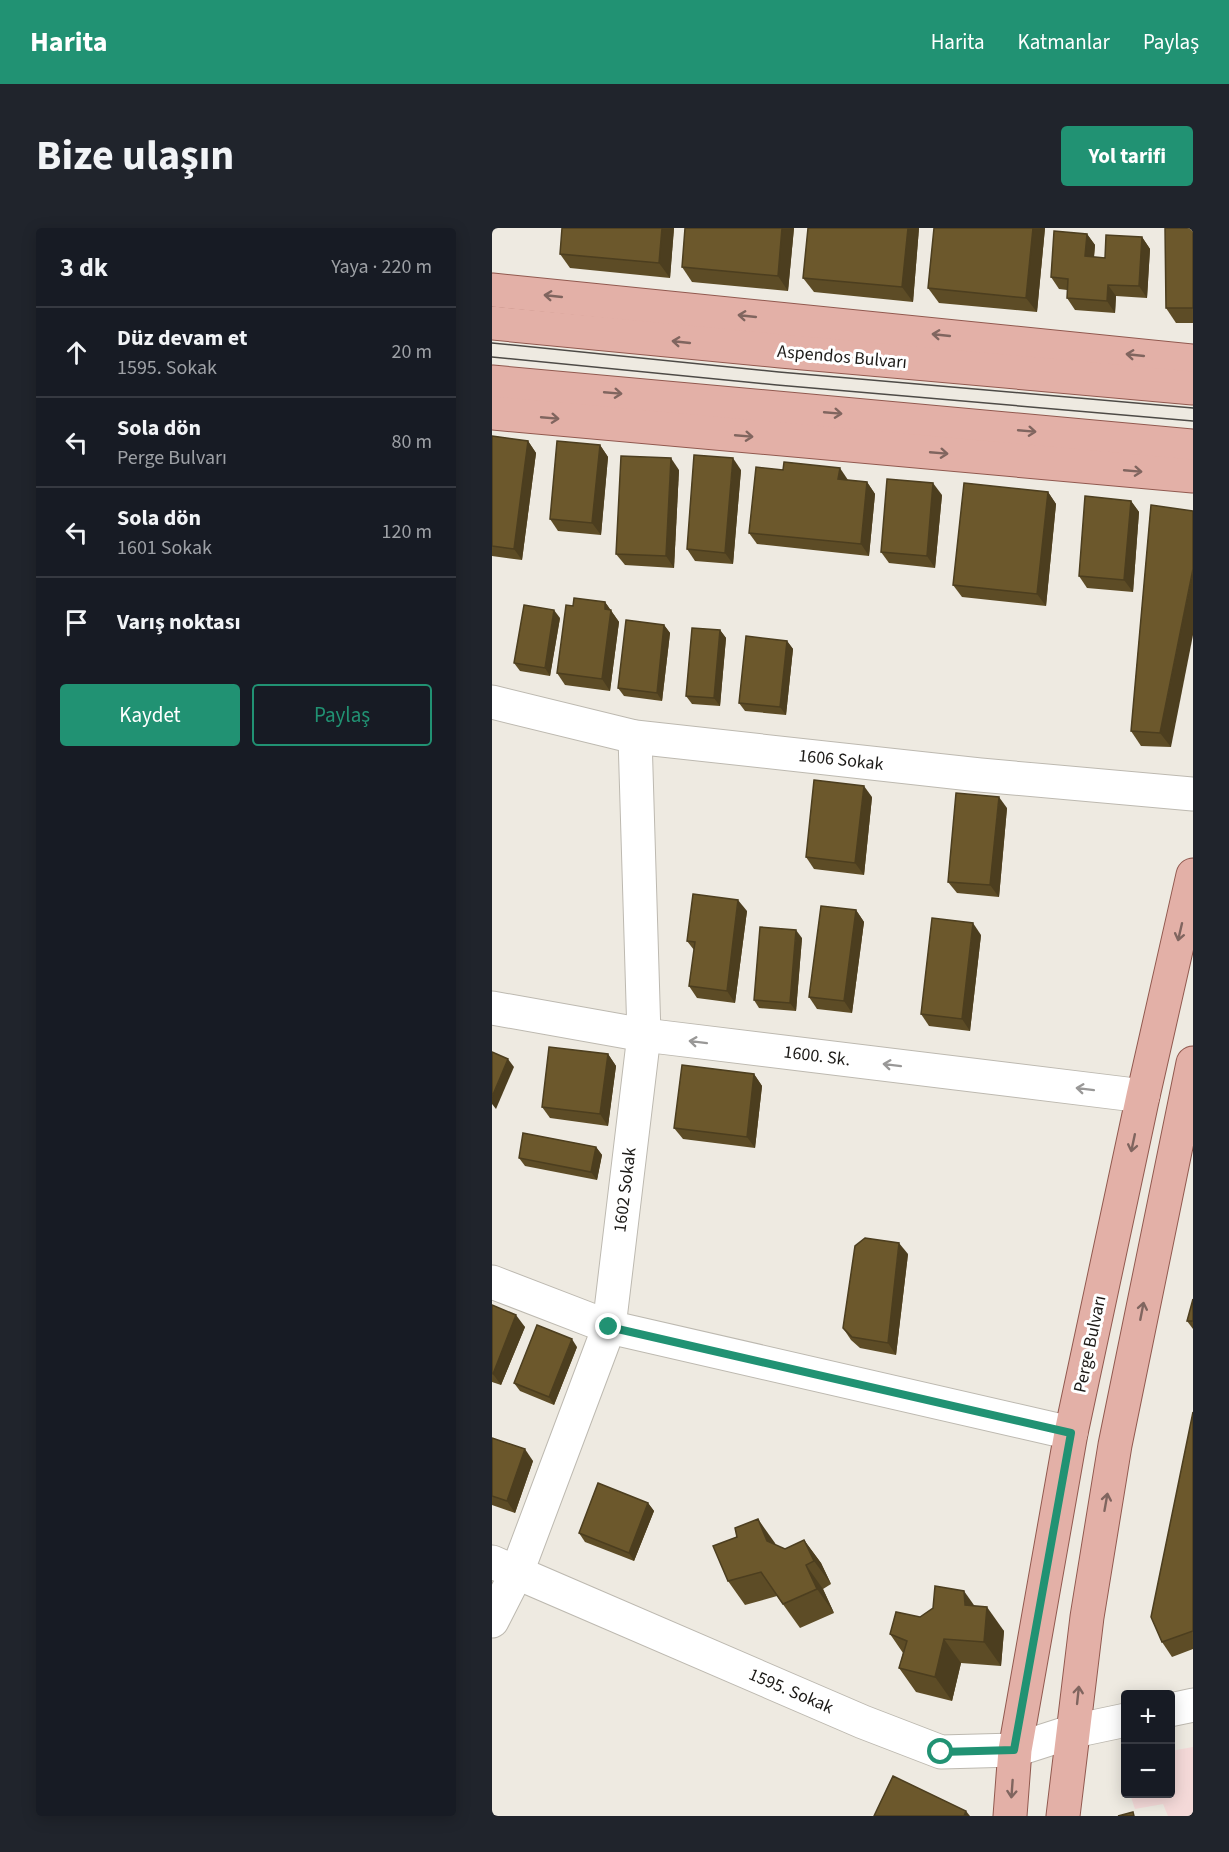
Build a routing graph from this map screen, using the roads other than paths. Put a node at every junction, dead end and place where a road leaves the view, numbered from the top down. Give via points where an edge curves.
1 (492, 290) edge
2 (492, 323) edge
3 (1193, 361) edge
4 (492, 382) edge
5 (1193, 388) edge
6 (492, 413) edge
7 (1193, 446) edge
8 (1193, 476) edge
9 (492, 702) edge
10 (635, 737) junction
11 (1193, 794) edge
12 (1193, 875) edge
13 (492, 1008) edge
14 (644, 1035) junction
15 (1193, 1063) edge
16 (1143, 1096) junction
17 (492, 1282) edge
18 (609, 1327) junction
19 (1071, 1433) junction
20 (505, 1567) edge
21 (492, 1621) edge
22 (1193, 1706) edge
23 (1175, 1709) edge
24 (1100, 1726) edge
25 (1014, 1750) junction
26 (1010, 1816) edge
27 (1063, 1816) edge

3 -> 1 main road
5 -> 2 main road, Aspendos Bulvarı
4 -> 7 main road
6 -> 8 main road
9 - 10 street, 1606 Sokak
10 - 11 street, 1606 Sokak
10 - 14 street, 1602 Sokak
12 -> 16 main road, Perge Bulvarı
13 - 14 street, 1600. Sk.
16 -> 14 street, 1600. Sk.
14 - 18 street, 1602 Sokak
24 -> 15 main road via 1087,1617 1115,1445
16 -> 19 main road, Perge Bulvarı
17 - 18 street
18 - 19 street
18 - 20 street, 1602 Sokak
19 - 25 main road, Perge Bulvarı
20 - 21 street, 1602 Sokak
20 - 25 street, 1595. Sokak via 941,1752
22 - 23 street
24 - 25 street, 1595. Sokak
24 - 27 main road
25 -> 26 main road, Perge Bulvarı

